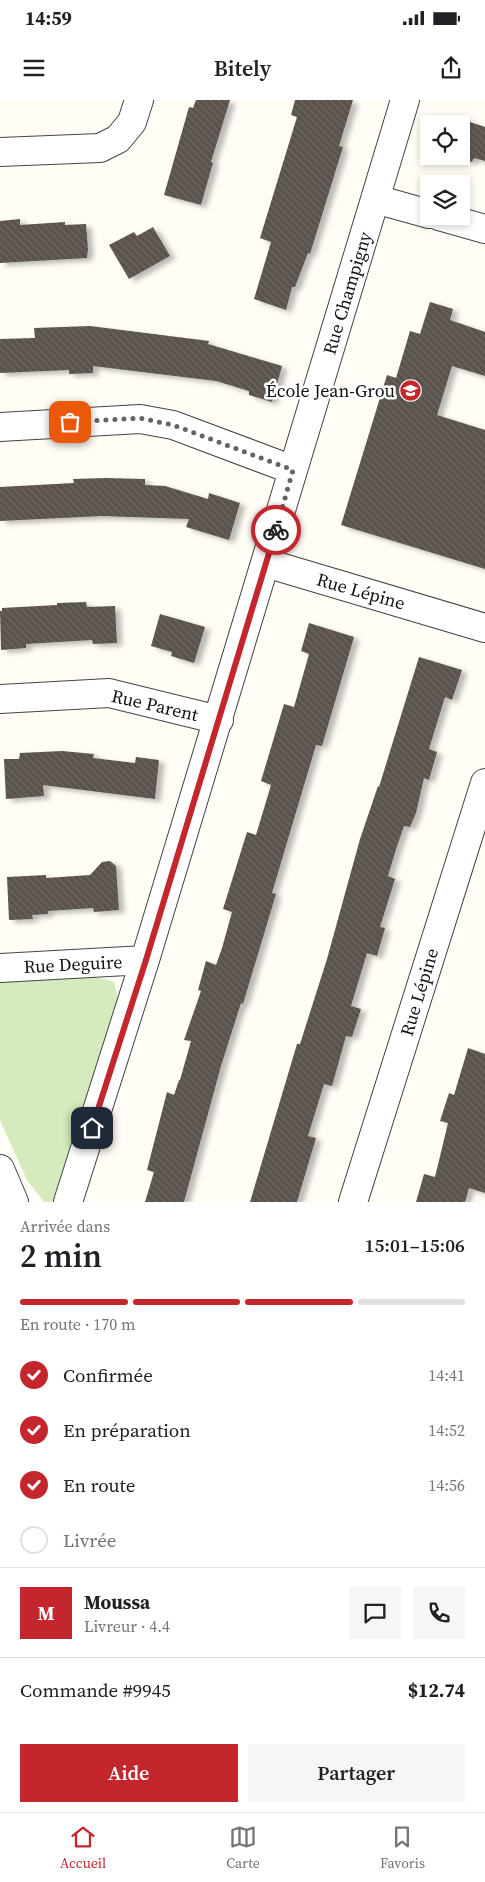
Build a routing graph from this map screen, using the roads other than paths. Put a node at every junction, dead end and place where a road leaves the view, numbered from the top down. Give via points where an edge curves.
1 (139, 100) edge
2 (405, 100) edge
3 (0, 152) edge
4 (375, 199) junction
5 (420, 212) edge
6 (470, 225) edge
7 (485, 229) edge
8 (0, 426) edge
9 (293, 470) junction
10 (266, 563) junction
11 (485, 628) edge
12 (0, 699) edge
13 (219, 720) junction
14 (485, 783) edge
15 (146, 960) junction
16 (0, 968) edge
17 (0, 1169) edge
18 (14, 1202) edge
19 (68, 1202) edge
20 (353, 1202) edge

1 - 3 street via 132,122 118,139 100,148
2 - 4 street, Rue Champigny
4 - 5 street
4 - 9 street, Rue Champigny
6 - 7 street
8 - 9 street via 140,418 173,425
9 - 10 street, Rue Champigny
10 - 11 street, Rue Lépine
10 - 13 street, Rue Champigny
12 - 13 street, Rue Parent via 109,693
13 - 15 street, Rue Champigny
14 - 20 street, Rue Lépine
15 - 16 street, Rue Deguire
15 - 19 street, Rue Champigny
17 - 18 street

